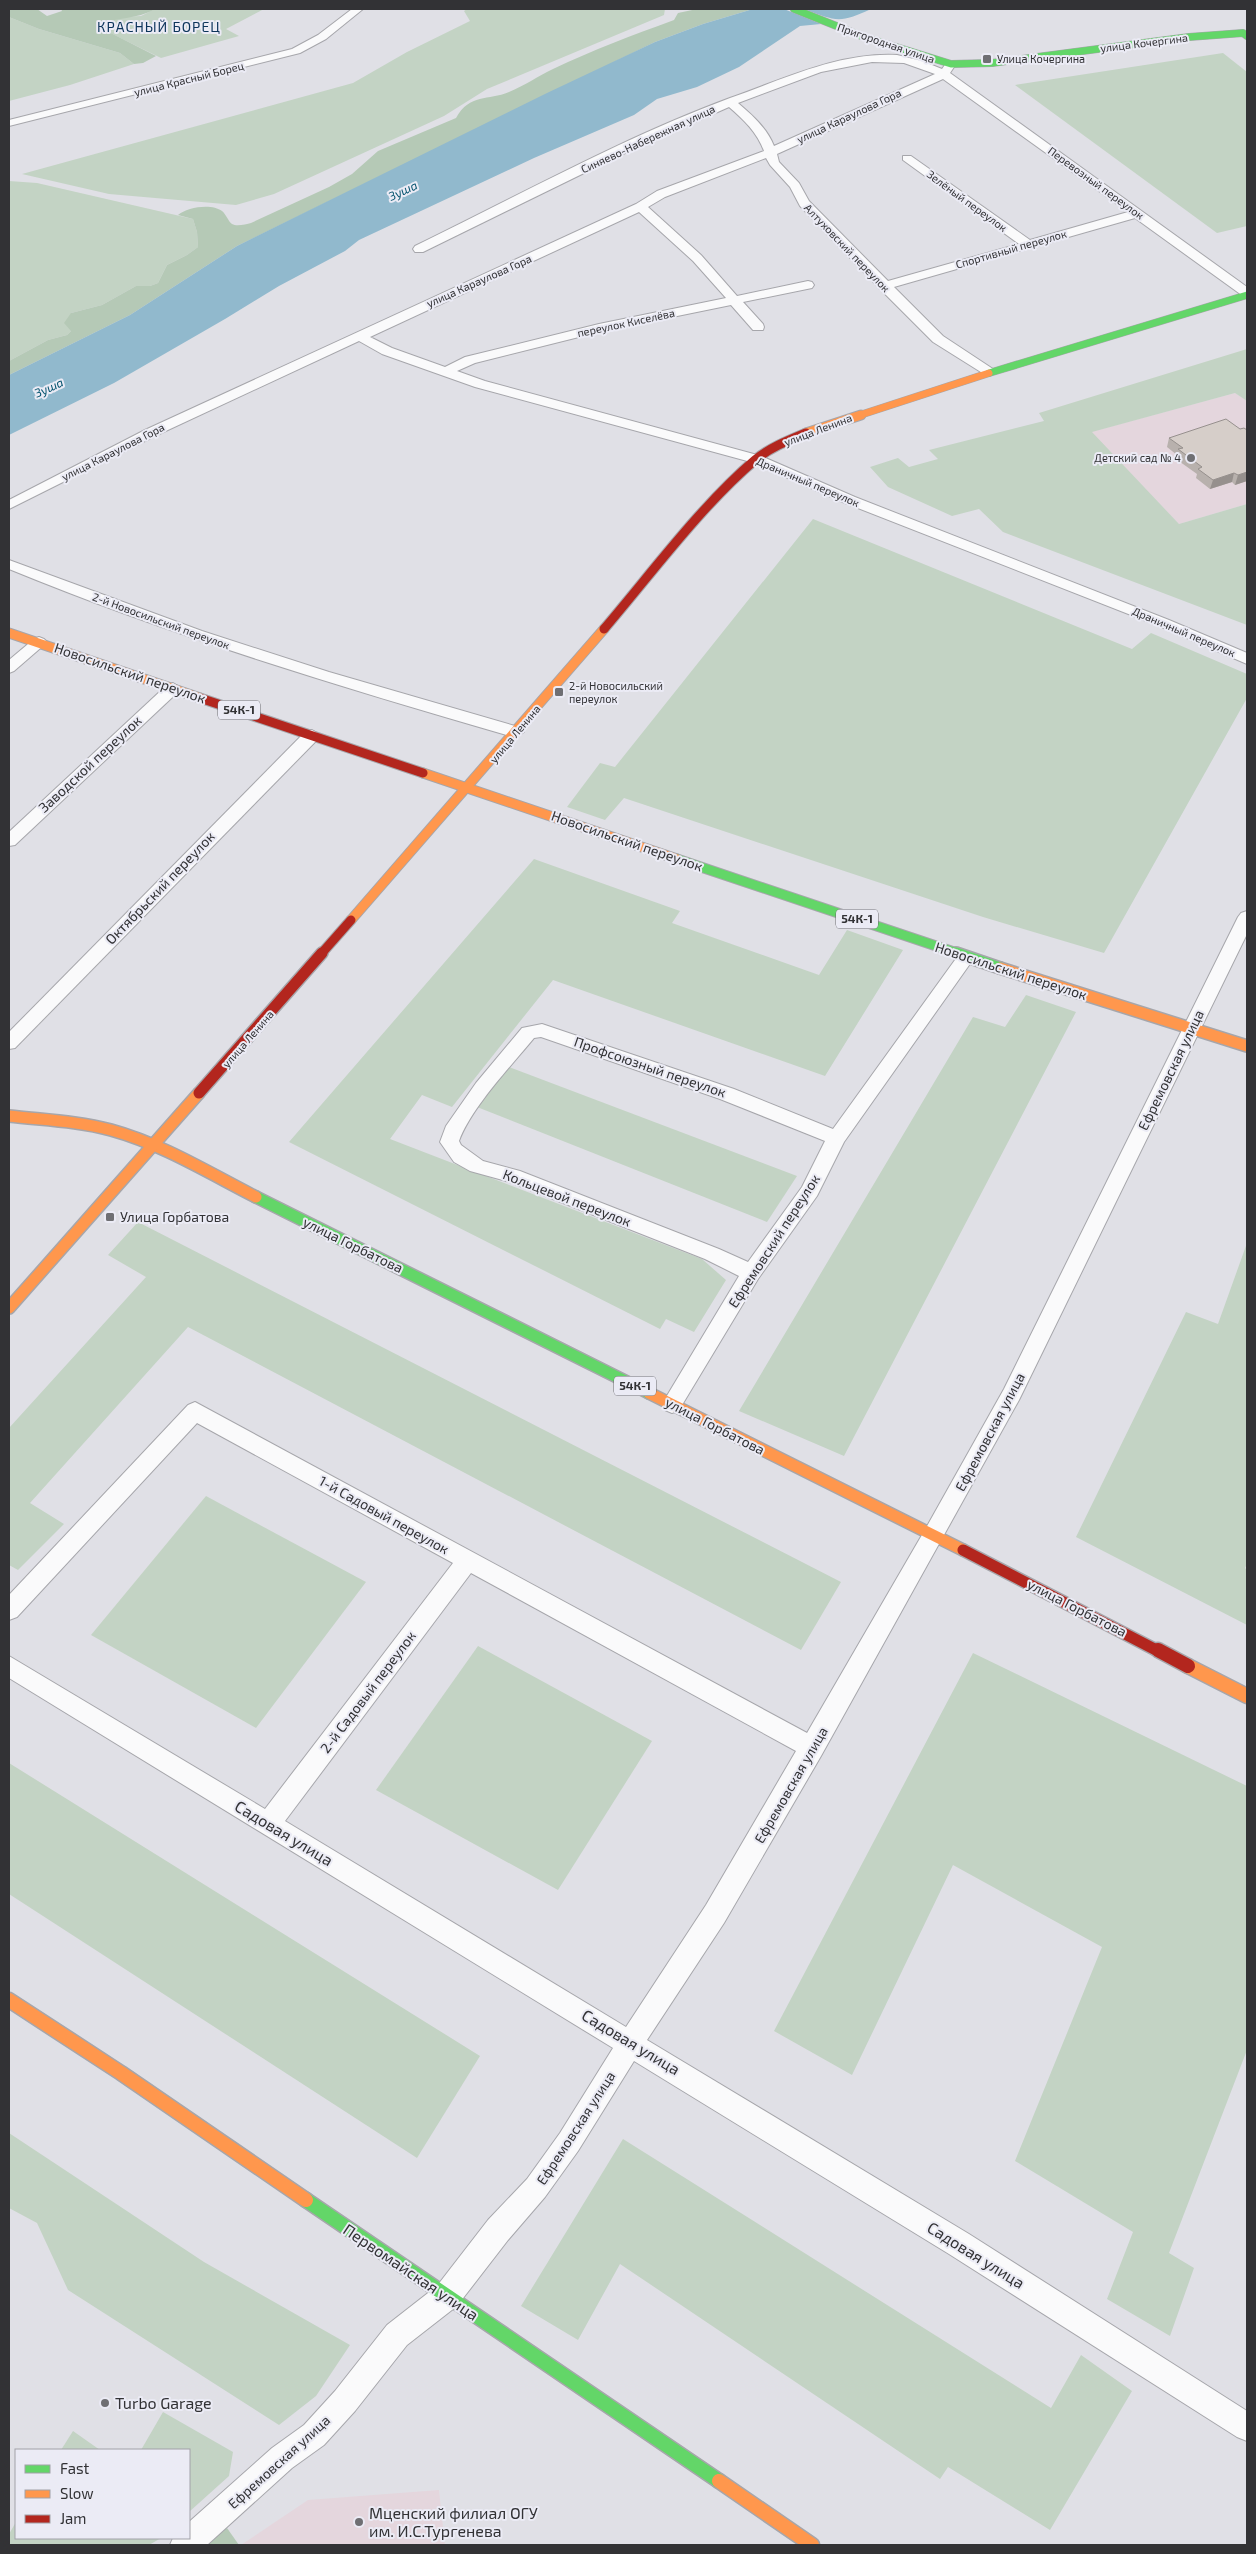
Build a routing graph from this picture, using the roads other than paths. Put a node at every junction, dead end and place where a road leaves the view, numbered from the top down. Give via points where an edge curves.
1 (358, 9) edge
2 (794, 9) edge
3 (1246, 34) edge
4 (951, 64) junction
5 (944, 74) junction
6 (730, 102) junction
7 (9, 123) edge
8 (771, 152) junction
9 (907, 158) dead end
10 (640, 207) junction
11 (1139, 214) junction
12 (1027, 244) junction
13 (420, 249) dead end
14 (808, 285) dead end
15 (884, 286) junction
16 (1247, 294) edge
17 (733, 302) junction
18 (758, 327) dead end
19 (359, 336) junction
20 (447, 371) junction
21 (989, 371) junction
22 (756, 459) junction
23 (9, 505) edge
24 (9, 564) edge
25 (9, 633) edge
26 (38, 642) junction
27 (1247, 659) edge
28 (9, 668) edge
29 (173, 688) junction
30 (516, 732) junction
31 (312, 735) junction
32 (469, 787) junction
33 (9, 841) edge
34 (1247, 917) edge
35 (966, 957) junction
36 (1191, 1029) junction
37 (9, 1043) edge
38 (1247, 1046) edge
39 (483, 1088) joint
40 (9, 1116) edge
41 (836, 1138) junction
42 (154, 1146) junction
43 (751, 1273) junction
44 (9, 1308) edge
45 (672, 1404) junction
46 (934, 1535) junction
47 (467, 1561) junction
48 (9, 1610) edge
49 (9, 1666) edge
50 (1247, 1696) edge
51 (813, 1748) junction
52 (268, 1824) junction
53 (9, 2000) edge
54 (631, 2042) junction
55 (447, 2296) junction
56 (1247, 2427) edge
57 (185, 2545) edge
58 (812, 2545) edge

1 - 7 street, улица Красный Борец via 296,51
2 - 4 main road, Пригородная улица via 864,37
3 - 4 main road, улица Кочергина via 1189,37 992,63
4 - 5 street
5 - 6 street, Синяево-Набережная улица via 908,60 876,59 799,76
5 - 8 street, улица Караулова Гора
5 - 11 street, Перевозный переулок
6 - 8 street, Алтуховский переулок via 749,118 765,138
6 - 13 street, Синяево-Набережная улица via 688,118
8 - 10 street, улица Караулова Гора via 661,194
8 - 15 street, Алтуховский переулок via 774,163 795,186 804,203
9 - 12 street, Зелёный переулок
10 - 17 street via 697,258
10 - 19 street, улица Караулова Гора
11 - 12 street, Спортивный переулок
11 - 16 street, Перевозный переулок
12 - 15 street, Спортивный переулок
14 - 17 street, переулок Киселёва
15 - 21 street, Алтуховский переулок via 938,340
16 - 21 main road, улица Ленина
17 - 18 street
17 - 20 street, переулок Киселёва via 599,328 470,360
19 - 20 street, Драничный переулок via 387,351
19 - 23 street, улица Караулова Гора via 150,433
20 - 22 street, Драничный переулок via 480,384
21 - 22 main road, улица Ленина via 814,430 784,442
22 - 27 street, Драничный переулок via 850,500 1164,623
22 - 30 main road, улица Ленина via 703,513
24 - 30 street, 2-й Новосильский переулок via 289,666
25 - 26 main road, Новосильский переулок / 54К-1
26 - 28 street
26 - 29 main road, Новосильский переулок / 54К-1
29 - 31 main road, Новосильский переулок / 54К-1
29 - 33 street, Заводской переулок
30 - 32 main road, улица Ленина
31 - 32 main road, Новосильский переулок / 54К-1
31 - 37 street, Октябрьский переулок
32 - 35 main road, Новосильский переулок / 54К-1
32 - 42 main road, улица Ленина
34 - 36 street, Ефремовская улица
35 - 36 main road, Новосильский переулок / 54К-1
35 - 41 street, Ефремовский переулок
36 - 38 main road, Новосильский переулок / 54К-1
36 - 46 street, Ефремовская улица via 1012,1394
39 - 41 street, Профсоюзный переулок via 528,1033 542,1030 790,1116
39 - 43 street, Кольцевой переулок via 449,1142 465,1161 513,1176 712,1254
40 - 42 main road, улица Горбатова / 54К-1 via 111,1130
41 - 43 street, Ефремовский переулок via 810,1190
42 - 44 main road, улица Ленина
42 - 45 main road, улица Горбатова / 54К-1
43 - 45 street, Ефремовский переулок
45 - 46 main road, улица Горбатова / 54К-1
46 - 50 main road, улица Горбатова / 54К-1
46 - 51 street, Ефремовская улица
47 - 48 street, 1-й Садовый переулок via 195,1411
47 - 51 street, 1-й Садовый переулок
47 - 52 street, 2-й Садовый переулок
49 - 52 street, Садовая улица
51 - 54 street, Ефремовская улица via 715,1914
52 - 54 street, Садовая улица
53 - 55 main road, Первомайская улица
54 - 55 street, Ефремовская улица via 569,2142 536,2188 498,2230
54 - 56 street, Садовая улица via 959,2244
55 - 57 street, Ефремовская улица via 397,2335 314,2435 282,2458
55 - 58 main road, Первомайская улица

